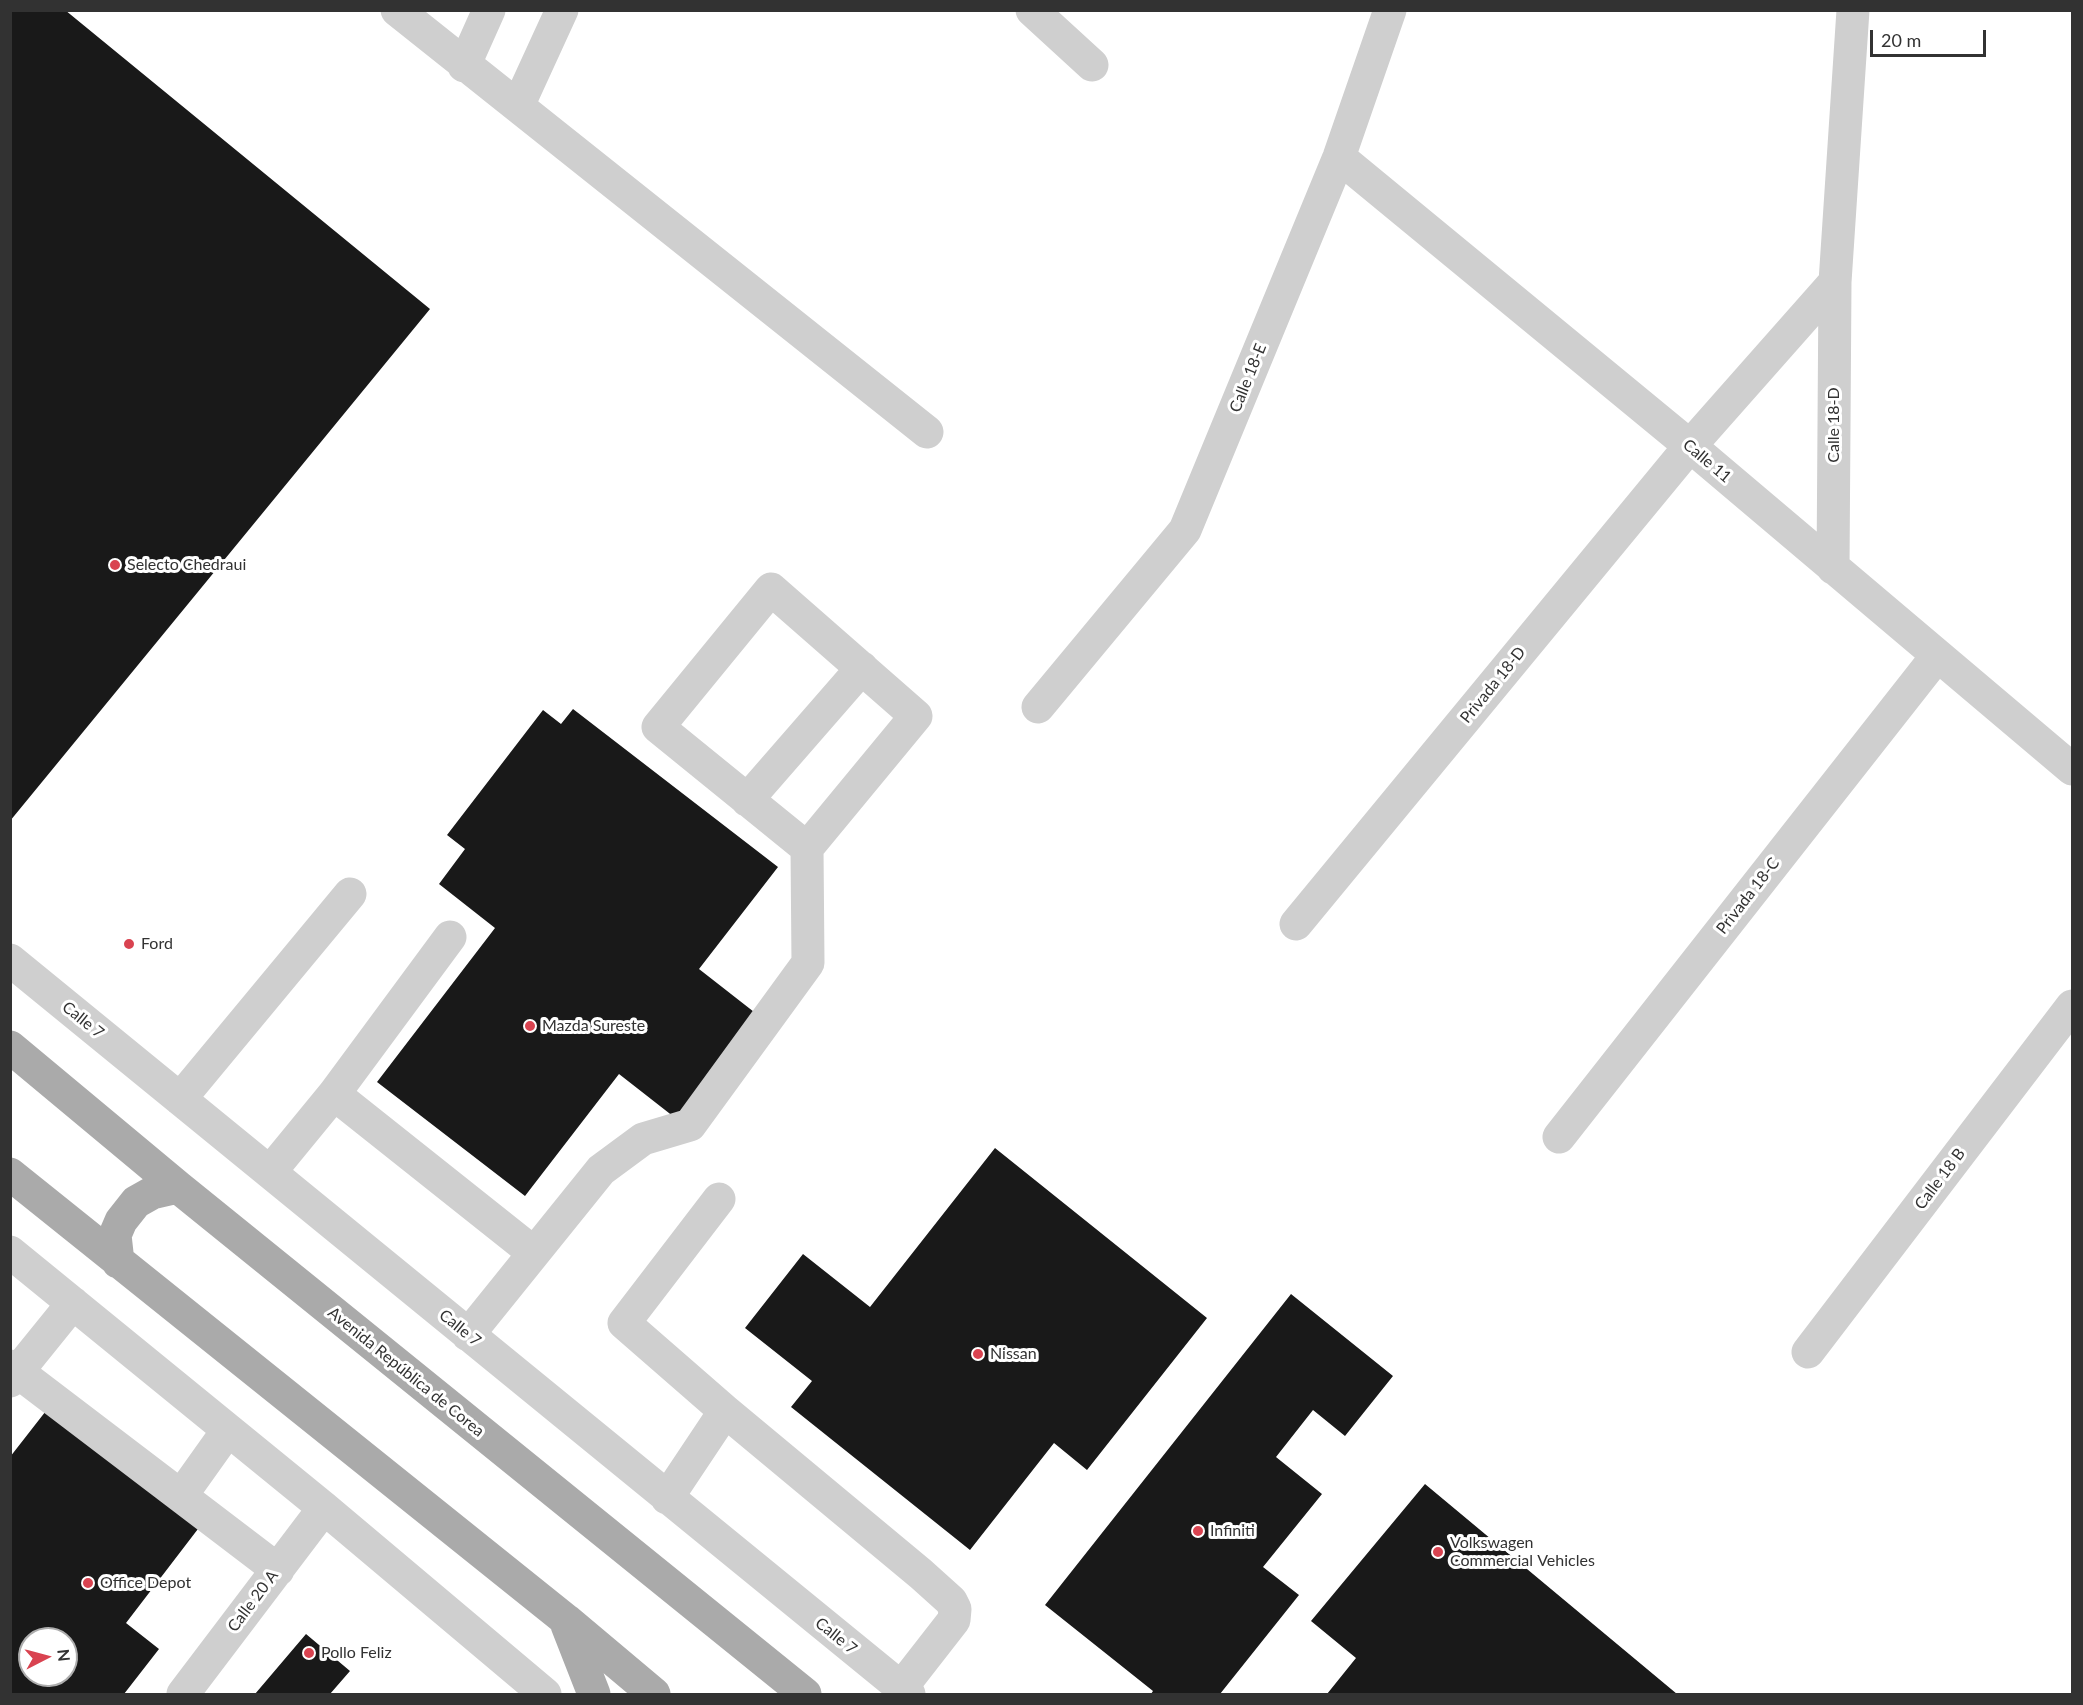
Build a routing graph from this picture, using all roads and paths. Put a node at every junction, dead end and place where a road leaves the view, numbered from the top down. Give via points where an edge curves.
1 (397, 10) edge
2 (489, 10) edge
3 (562, 10) edge
4 (1032, 10) edge
5 (1390, 10) edge
6 (1853, 10) edge
7 (1092, 65) dead end
8 (464, 66) junction
9 (518, 106) junction
10 (1339, 157) junction
11 (1835, 282) junction
12 (927, 432) dead end
13 (1690, 446) junction
14 (1833, 568) junction
15 (1937, 656) junction
16 (861, 668) junction
17 (1038, 707) dead end
18 (2073, 769) edge
19 (747, 800) junction
20 (807, 848) junction
21 (350, 894) dead end
22 (1296, 924) dead end
23 (450, 937) dead end
24 (10, 960) edge
25 (2073, 1006) edge
26 (10, 1047) edge
27 (334, 1094) junction
28 (180, 1099) junction
29 (1559, 1137) dead end
30 (270, 1172) junction
31 (10, 1174) edge
32 (178, 1187) junction
33 (719, 1199) dead end
34 (10, 1252) edge
35 (534, 1253) junction
36 (118, 1262) junction
37 (73, 1303) junction
38 (468, 1335) junction
39 (1808, 1352) dead end
40 (13, 1373) edge
41 (725, 1411) junction
42 (228, 1430) junction
43 (181, 1496) junction
44 (667, 1498) junction
45 (324, 1508) junction
46 (278, 1570) junction
47 (566, 1620) junction
48 (905, 1691) edge
49 (183, 1695) edge
50 (545, 1695) edge
51 (594, 1695) edge
52 (654, 1695) edge
53 (805, 1695) edge

1 - 8 street
2 - 8 street
3 - 9 street
4 - 7 street
5 - 10 street, Calle 18-E
6 - 11 street, Calle 18-D
8 - 9 street
9 - 12 street
10 - 13 street, Calle 11
10 - 17 street, Calle 18-E via 1185,530
11 - 13 street
11 - 14 street, Calle 18-D
13 - 14 street, Calle 11
13 - 22 street, Privada 18-D
14 - 15 street, Calle 11
15 - 18 street, Calle 11
15 - 29 street, Privada 18-C
16 - 19 street
16 - 19 street via 771,590 658,727
16 - 20 street via 916,716
19 - 20 street
20 - 35 street via 808,963 690,1125 643,1139 601,1170
21 - 28 street
23 - 27 street
24 - 28 street, Calle 7
25 - 39 street, Calle 18 B
26 - 32 main road, Avenida República de Corea
27 - 30 street
27 - 35 street
28 - 30 street, Calle 7
30 - 38 street, Calle 7
31 - 36 main road
32 - 36 main road via 152,1193 136,1202 115,1236
32 - 53 main road, Avenida República de Corea
33 - 41 street via 624,1323
34 - 37 street
35 - 38 street
36 - 47 main road
37 - 40 street
37 - 42 street
38 - 44 street, Calle 7
40 - 43 street
41 - 44 street
41 - 48 street via 951,1601 954,1620
42 - 43 street
42 - 45 street
43 - 46 street
44 - 48 street, Calle 7
45 - 46 street, Calle 20 A
45 - 50 street
46 - 49 street, Calle 20 A
47 - 51 main road
47 - 52 main road

